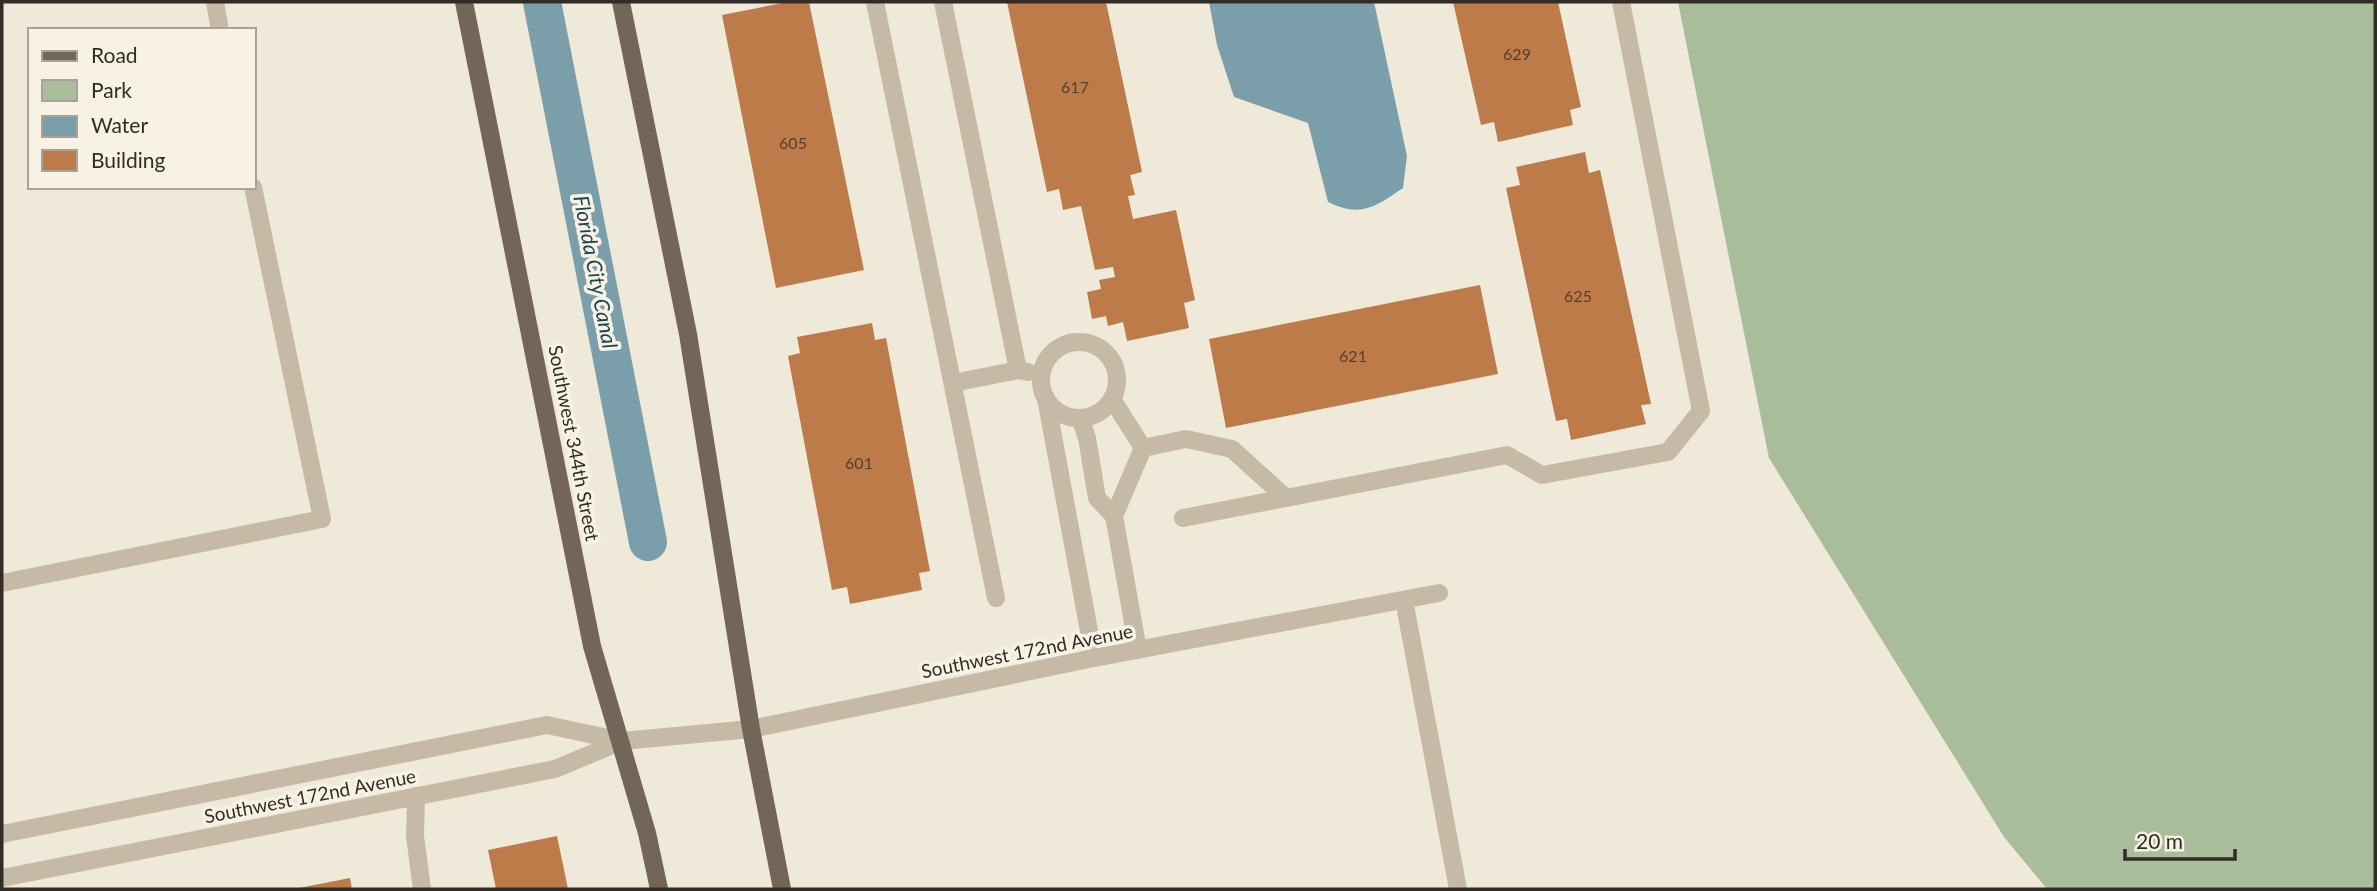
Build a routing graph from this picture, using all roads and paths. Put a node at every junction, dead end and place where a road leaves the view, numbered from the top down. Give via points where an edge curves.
1 (215, 2) edge
2 (464, 2) edge
3 (621, 2) edge
4 (876, 2) edge
5 (943, 2) edge
6 (1620, 2) edge
7 (220, 28) edge
8 (253, 189) edge
9 (1018, 370) junction
10 (1041, 374) junction
11 (953, 383) junction
12 (1046, 398) junction
13 (1112, 399) junction
14 (1080, 418) junction
15 (1143, 448) junction
16 (1096, 492) junction
17 (1286, 498) junction
18 (1064, 499) junction
19 (1114, 516) junction
20 (1182, 518) dead end
21 (2, 583) edge
22 (1439, 593) dead end
23 (996, 598) dead end
24 (1404, 600) junction
25 (1138, 650) junction
26 (1094, 658) junction
27 (751, 729) junction
28 (622, 741) junction
29 (416, 796) junction
30 (2, 834) edge
31 (2, 878) edge
32 (422, 889) edge
33 (659, 889) edge
34 (782, 889) edge
35 (1458, 889) edge

1 - 7 street
2 - 28 main road, Southwest 344th Street via 592,646
3 - 27 main road via 688,334
4 - 11 street
5 - 9 street
6 - 17 street via 1700,411 1668,452 1542,475 1507,455
8 - 21 street via 322,519
9 - 10 street
9 - 11 street
10 - 12 street
10 - 13 street via 1052,353 1062,346 1073,342 1098,346 1114,363 1117,388
11 - 23 street
12 - 14 street via 1060,413
12 - 18 street
13 - 14 street via 1098,413
13 - 15 street
14 - 16 street
15 - 17 street via 1186,439 1232,449
15 - 19 street
16 - 18 street
16 - 19 street
17 - 20 street
18 - 26 street
19 - 25 street
22 - 24 street, Southwest 172nd Avenue
24 - 25 street, Southwest 172nd Avenue
24 - 35 street
25 - 26 street, Southwest 172nd Avenue
26 - 27 street, Southwest 172nd Avenue
27 - 28 street, Southwest 172nd Avenue
27 - 34 main road
28 - 29 street, Southwest 172nd Avenue via 555,769
28 - 30 street, Southwest 172nd Avenue via 547,725
28 - 33 main road, Southwest 344th Street
29 - 31 street, Southwest 172nd Avenue
29 - 32 street via 415,836

